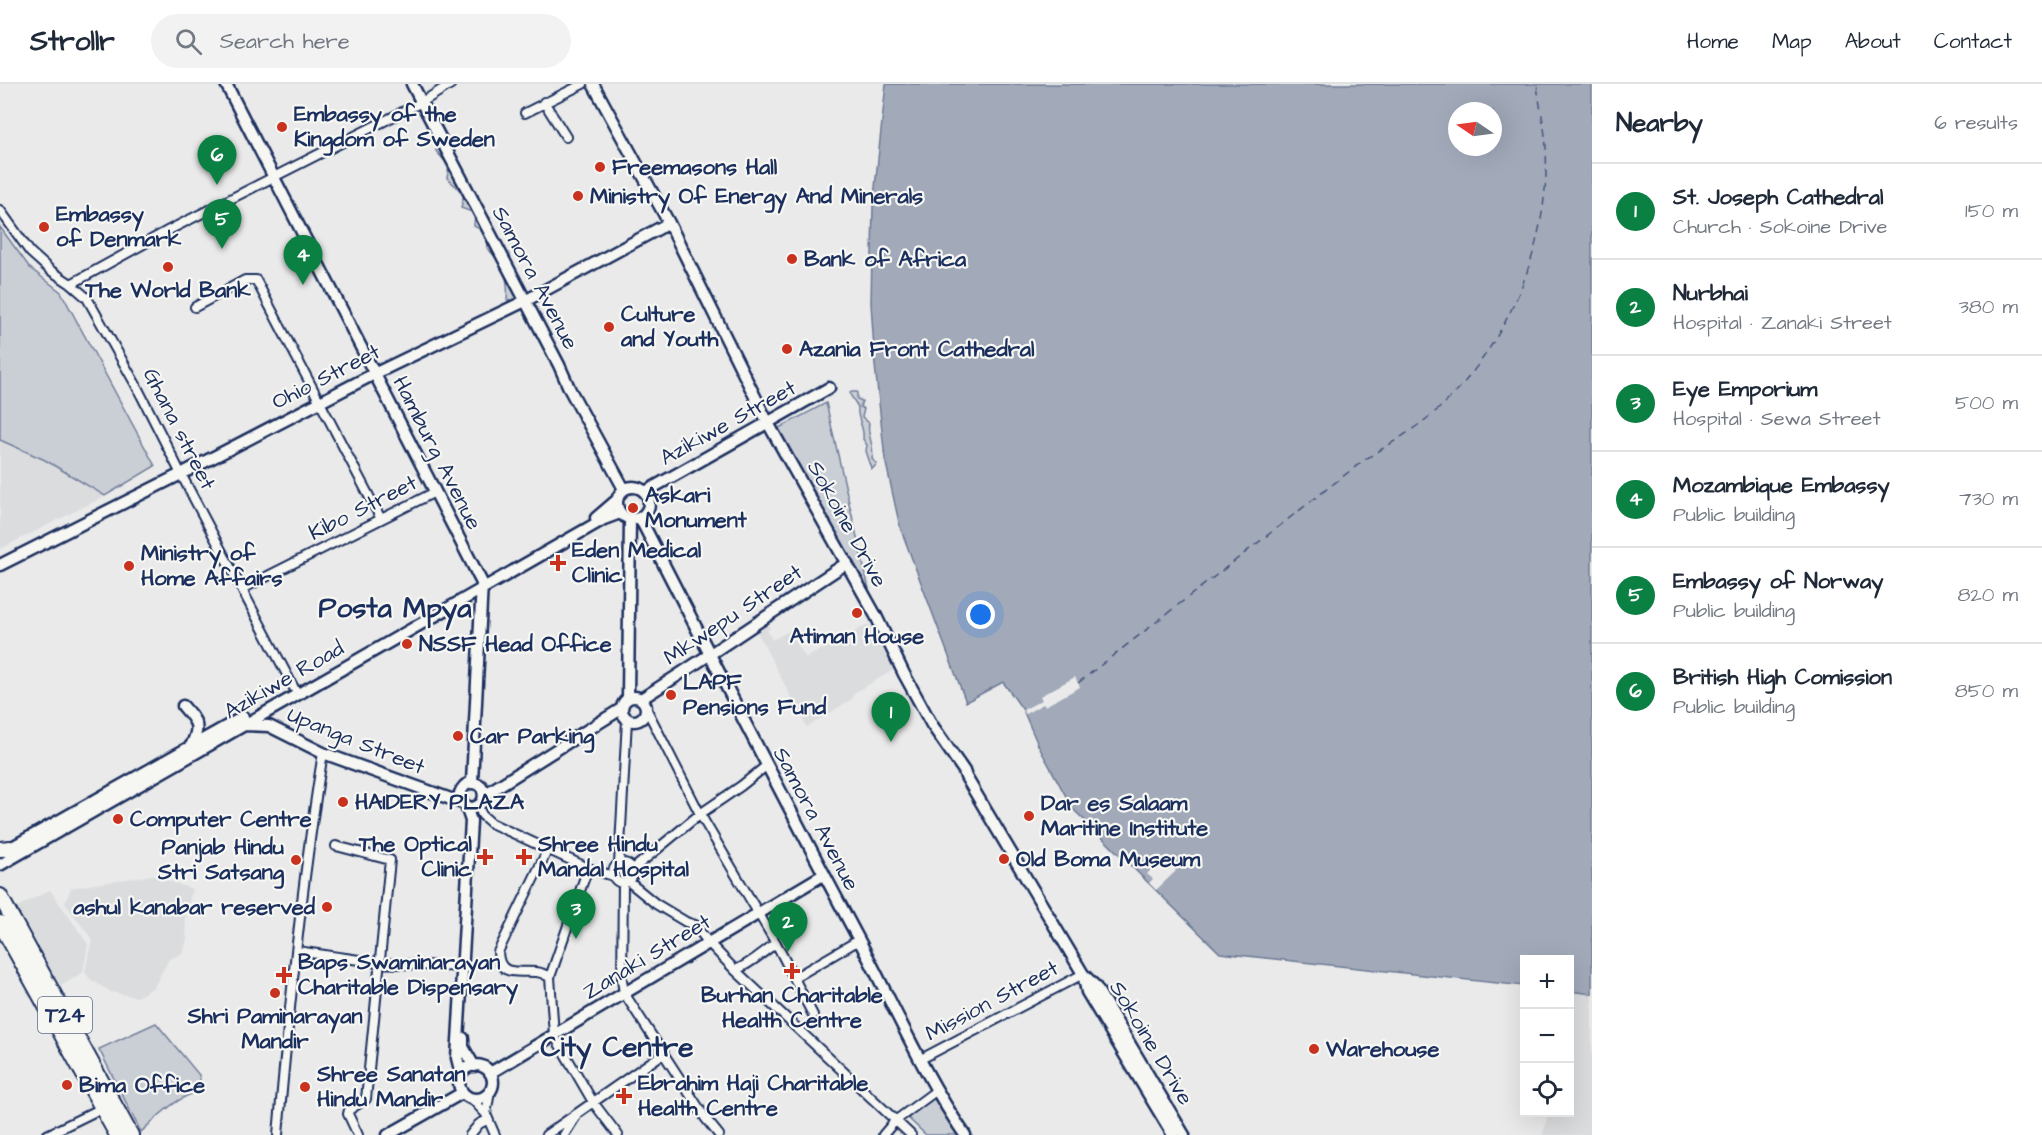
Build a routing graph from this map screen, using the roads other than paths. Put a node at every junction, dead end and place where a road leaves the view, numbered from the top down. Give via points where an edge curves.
1 (226, 84) edge
2 (412, 84) edge
3 (451, 84) edge
4 (583, 84) edge
5 (593, 84) edge
6 (422, 102) junction
7 (544, 102) junction
8 (525, 113) dead end
9 (566, 137) dead end
10 (273, 177) junction
11 (0, 210) edge
12 (669, 224) junction
13 (71, 284) junction
14 (525, 301) junction
15 (195, 307) dead end
16 (374, 374) junction
17 (829, 388) dead end
18 (320, 401) junction
19 (768, 423) junction
20 (181, 474) junction
21 (624, 489) junction
22 (435, 492) junction
23 (645, 492) junction
24 (617, 500) junction
25 (630, 517) junction
26 (381, 519) junction
27 (846, 563) junction
28 (0, 565) edge
29 (482, 585) junction
30 (242, 589) junction
31 (711, 655) junction
32 (294, 688) junction
33 (628, 698) junction
34 (643, 703) junction
35 (183, 706) dead end
36 (272, 709) junction
37 (621, 709) junction
38 (627, 720) junction
39 (239, 724) junction
40 (268, 726) junction
41 (191, 746) junction
42 (323, 753) junction
43 (766, 766) junction
44 (472, 782) junction
45 (484, 795) junction
46 (468, 803) junction
47 (700, 814) junction
48 (336, 846) dead end
49 (548, 849) junction
50 (3, 850) edge
51 (620, 864) junction
52 (0, 865) edge
53 (588, 868) junction
54 (633, 870) junction
55 (824, 875) junction
56 (614, 876) junction
57 (626, 883) junction
58 (0, 896) edge
59 (758, 915) junction
60 (0, 923) edge
61 (859, 940) junction
62 (708, 942) junction
63 (776, 943) junction
64 (297, 951) junction
65 (380, 963) junction
66 (464, 967) junction
67 (735, 970) junction
68 (1083, 974) junction
69 (550, 977) junction
70 (794, 978) junction
71 (624, 993) junction
72 (813, 1015) dead end
73 (554, 1035) junction
74 (664, 1053) junction
75 (919, 1060) junction
76 (474, 1065) junction
77 (490, 1073) junction
78 (461, 1074) junction
79 (937, 1090) junction
80 (490, 1092) junction
81 (467, 1096) junction
82 (593, 1102) junction
83 (102, 1108) junction
84 (579, 1112) junction
85 (486, 1117) junction
86 (895, 1121) junction
87 (47, 1135) edge
88 (117, 1135) edge
89 (130, 1135) edge
90 (278, 1135) edge
91 (358, 1135) edge
92 (388, 1135) edge
93 (470, 1135) edge
94 (495, 1135) edge
95 (546, 1135) edge
96 (564, 1135) edge
97 (618, 1135) edge
98 (719, 1135) edge
99 (883, 1135) edge
100 (910, 1135) edge
101 (965, 1135) edge
102 (1173, 1135) edge
103 (1184, 1135) edge

1 - 10 street, Hamburg Avenue
2 - 6 street, Samora Avenue
3 - 6 street
4 - 7 street
5 - 12 street, Sokoine Drive
6 - 10 street
6 - 14 street, Samora Avenue
7 - 8 street
7 - 9 street
10 - 13 street
10 - 16 street, Hamburg Avenue
11 - 13 street, Ghana street via 30,252
12 - 14 street, Ohio Street
12 - 19 street, Sokoine Drive
13 - 20 street, Ghana street via 87,298
14 - 16 street, Ohio Street
14 - 21 street, Samora Avenue
15 - 18 street via 244,280 256,280
16 - 18 street, Ohio Street
16 - 22 street, Hamburg Avenue
17 - 19 street, Azikiwe Street
18 - 20 street, Ohio Street
18 - 26 street
19 - 23 street, Azikiwe Street
19 - 27 street, Sokoine Drive
20 - 28 street, Ohio Street
20 - 30 street, Ghana street
21 - 23 street via 634,486
21 - 24 street
22 - 26 street, Kibo Street
22 - 29 street, Hamburg Avenue
23 - 25 street via 649,504 645,515
24 - 25 street
24 - 29 street, Azikiwe Road via 599,516
25 - 29 street, Azikiwe Road via 604,519
25 - 31 street, Samora Avenue
25 - 33 street
26 - 30 street, Kibo Street
27 - 31 street, Mkwepu Street
27 - 68 street, Sokoine Drive via 932,725 964,771
29 - 32 street, Azikiwe Road
29 - 36 street, Azikiwe Road
29 - 44 street
30 - 32 street, Ghana street
31 - 34 street, Mkwepu Street
31 - 43 street, Samora Avenue
32 - 39 street, Azikiwe Road
33 - 34 street via 635,696
33 - 37 street
34 - 38 street, Mkwepu Street via 641,719
34 - 47 street
35 - 41 street via 197,725
36 - 39 street, Azikiwe Road
36 - 40 street
37 - 38 street
37 - 45 street
38 - 51 street
39 - 40 street, Upanga Street
39 - 41 street, Azikiwe Road
39 - 52 street, Azikiwe Road
40 - 42 street, Upanga Street
41 - 50 street, Azikiwe Road
42 - 46 street, Upanga Street
42 - 64 street
43 - 47 street
43 - 55 street, Samora Avenue
44 - 45 street via 481,786
44 - 46 street via 466,784
45 - 46 street via 482,802
46 - 49 street via 491,823
46 - 66 street via 476,820
47 - 54 street
47 - 59 street
48 - 65 street via 390,860
49 - 53 street
49 - 69 street via 498,957 510,972 539,972
51 - 54 street via 625,863
51 - 56 street via 614,868
53 - 56 street
53 - 69 street
54 - 57 street via 634,875
55 - 59 street, Zanaki Street
55 - 61 street, Samora Avenue
56 - 57 street
57 - 62 street via 695,925
57 - 71 street
58 - 89 highway, T24
59 - 62 street, Zanaki Street
59 - 63 street
60 - 83 highway, T24
61 - 70 street
61 - 75 street, Samora Avenue
62 - 67 street
62 - 71 street, Zanaki Street
63 - 67 street
63 - 70 street
64 - 65 street
64 - 90 street
65 - 66 street
65 - 91 street via 366,1099 348,1114
66 - 76 street via 463,1047
66 - 78 street via 457,1058
67 - 86 street
68 - 75 street, Mission Street
68 - 102 street, Sokoine Drive via 1088,992
68 - 103 street, Sokoine Drive via 1095,986
69 - 73 street
70 - 72 street
71 - 73 street, Zanaki Street
71 - 74 street
73 - 77 street, Zanaki Street
73 - 82 street
74 - 82 street
74 - 98 street
75 - 79 street, Samora Avenue
76 - 77 street
76 - 78 street
77 - 80 street
78 - 81 street via 459,1084
79 - 86 street
79 - 101 street, Samora Avenue
80 - 81 street via 482,1098
80 - 85 street
81 - 85 street
81 - 92 street
82 - 84 street
82 - 97 street
83 - 87 street
83 - 88 highway, T24
84 - 95 street
84 - 96 street
85 - 93 street
85 - 94 street
86 - 99 street
86 - 100 street

